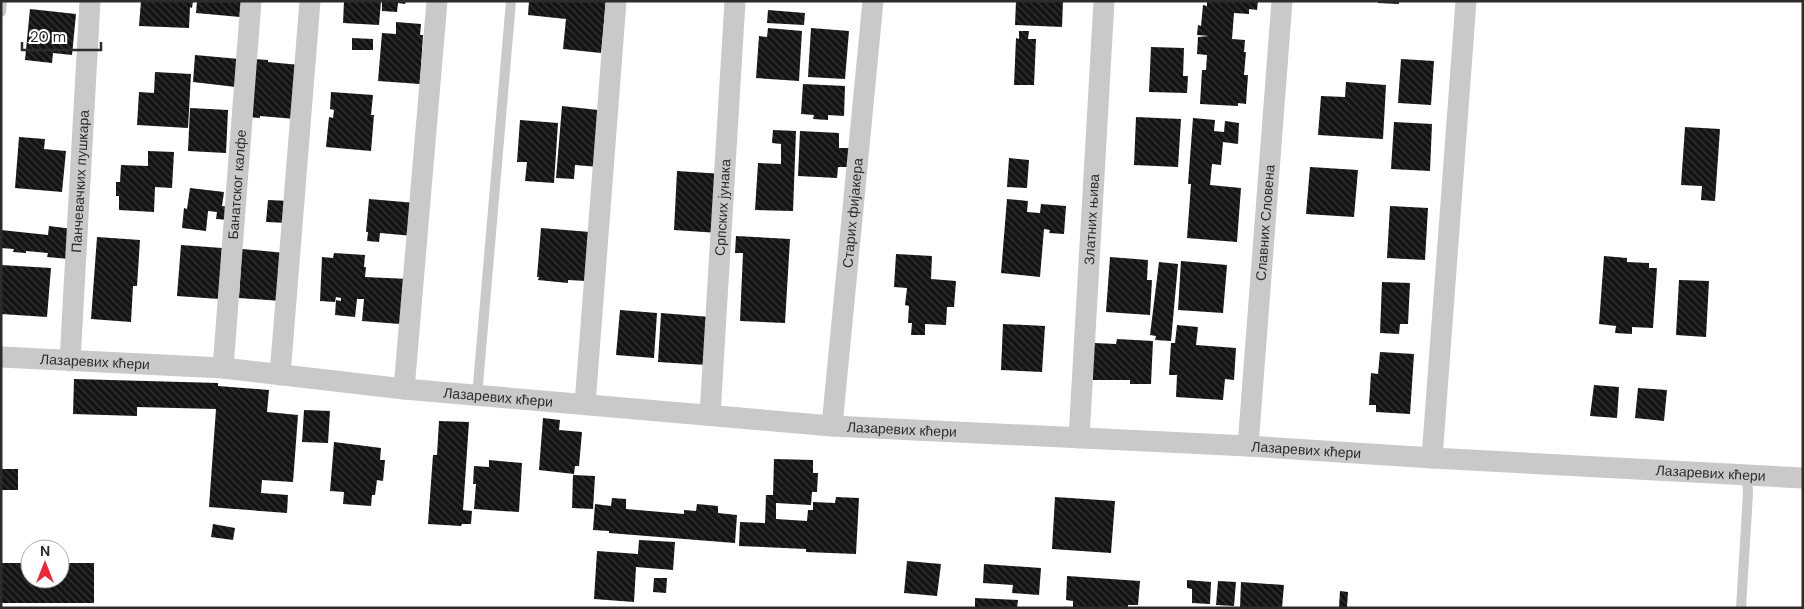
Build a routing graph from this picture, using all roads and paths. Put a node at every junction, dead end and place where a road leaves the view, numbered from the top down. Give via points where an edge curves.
1 (2, 1) edge
2 (90, 1) edge
3 (251, 1) edge
4 (310, 1) edge
5 (438, 1) edge
6 (511, 1) edge
7 (616, 1) edge
8 (735, 1) edge
9 (873, 1) edge
10 (1104, 1) edge
11 (1282, 1) edge
12 (1466, 1) edge
13 (1, 12) edge
14 (1, 357) edge
15 (70, 361) junction
16 (223, 368) junction
17 (280, 375) junction
18 (404, 389) junction
19 (477, 396) junction
20 (585, 404) junction
21 (710, 415) junction
22 (832, 426) junction
23 (1079, 438) junction
24 (1248, 446) junction
25 (1432, 458) junction
26 (1747, 474) junction
27 (1803, 478) edge
28 (1741, 608) edge

1 - 13 lane
2 - 15 street, Панчевачких пушкара
3 - 16 street, Банатског калфе
4 - 17 street
5 - 18 street
6 - 19 lane
7 - 20 street
8 - 21 street, Српских јунака
9 - 22 street, Старих фијакера
10 - 23 street, Златних њива
11 - 24 street, Славних Словена
12 - 25 street
14 - 15 street, Лазаревих кћери
15 - 16 street, Лазаревих кћери
16 - 17 street, Лазаревих кћери
17 - 18 street, Лазаревих кћери
18 - 19 street, Лазаревих кћери
19 - 20 street, Лазаревих кћери
20 - 21 street, Лазаревих кћери
21 - 22 street, Лазаревих кћери
22 - 23 street, Лазаревих кћери
23 - 24 street, Лазаревих кћери
24 - 25 street, Лазаревих кћери
25 - 26 street, Лазаревих кћери
26 - 27 street, Лазаревих кћери
26 - 28 lane

